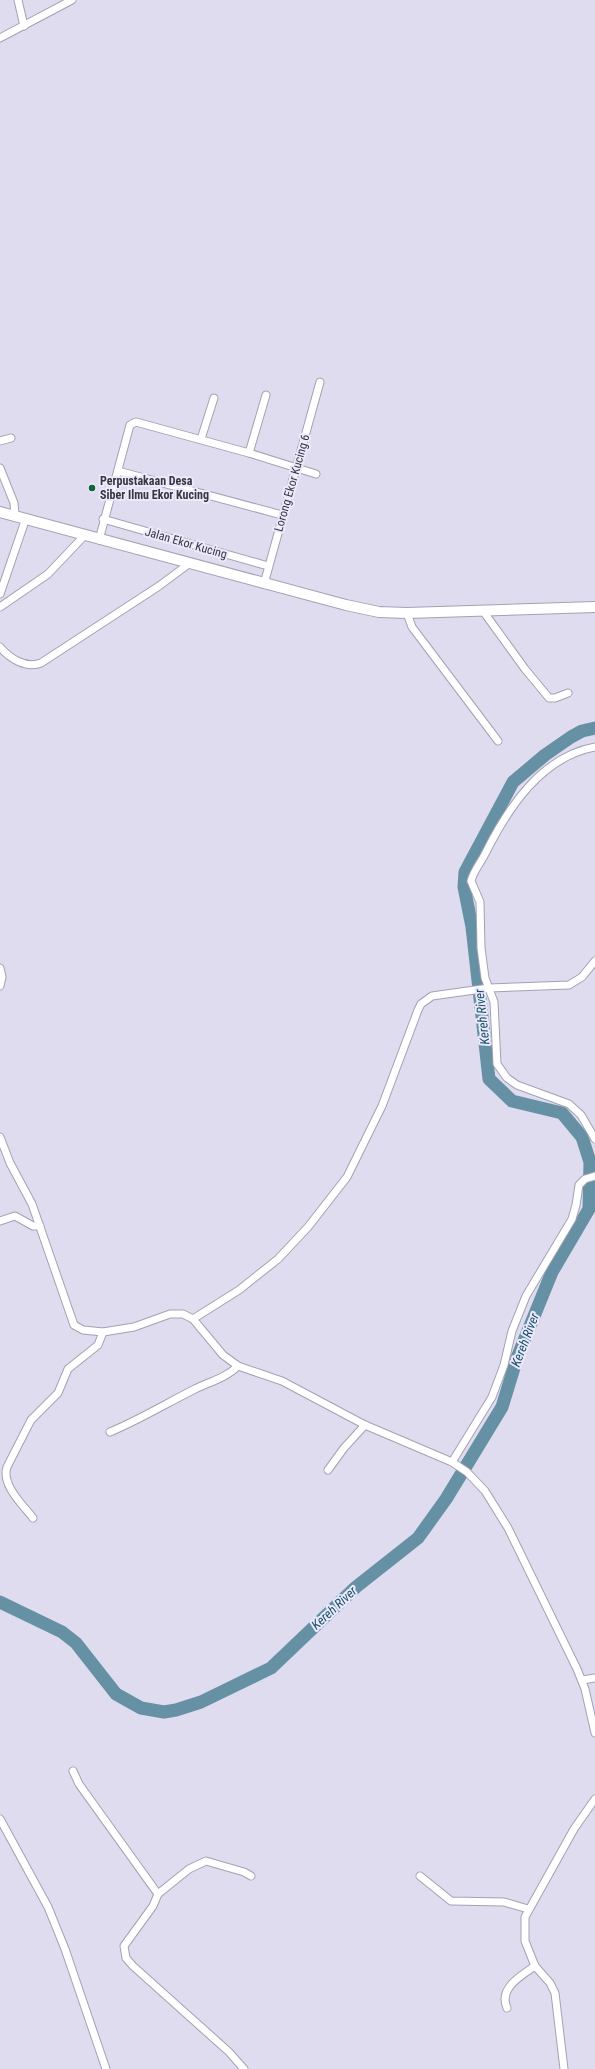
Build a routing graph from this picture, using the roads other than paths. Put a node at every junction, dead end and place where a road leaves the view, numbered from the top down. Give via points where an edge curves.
1 (18, 0) edge
2 (72, 0) edge
3 (24, 26) junction
4 (0, 38) edge
5 (320, 382) dead end
6 (266, 394) dead end
7 (214, 398) dead end
8 (11, 438) dead end
9 (201, 439) junction
10 (0, 441) edge
11 (249, 453) junction
12 (297, 467) junction
13 (0, 468) edge
14 (118, 471) junction
15 (316, 474) dead end
16 (0, 512) edge
17 (282, 515) junction
18 (15, 516) junction
19 (26, 518) junction
20 (103, 520) junction
21 (84, 536) junction
22 (99, 540) junction
23 (190, 563) junction
24 (268, 566) junction
25 (264, 584) junction
26 (0, 595) edge
27 (3, 605) edge
28 (595, 607) edge
29 (484, 611) junction
30 (407, 613) junction
31 (0, 647) edge
32 (568, 693) dead end
33 (498, 741) dead end
34 (595, 746) edge
35 (595, 961) edge
36 (0, 968) edge
37 (0, 986) edge
38 (486, 988) junction
39 (0, 1137) edge
40 (595, 1139) edge
41 (595, 1176) edge
42 (0, 1221) edge
43 (40, 1226) junction
44 (193, 1319) junction
45 (103, 1332) junction
46 (238, 1366) junction
47 (365, 1425) junction
48 (110, 1432) dead end
49 (452, 1462) junction
50 (328, 1470) dead end
51 (33, 1518) dead end
52 (595, 1678) edge
53 (582, 1680) junction
54 (595, 1733) edge
55 (73, 1771) dead end
56 (595, 1800) edge
57 (0, 1819) edge
58 (252, 1876) dead end
59 (420, 1876) dead end
60 (158, 1894) junction
61 (528, 1909) junction
62 (535, 1966) junction
63 (507, 2008) dead end
64 (106, 2069) edge
65 (244, 2069) edge
66 (564, 2069) edge

1 - 3 street
2 - 3 street
3 - 4 street
5 - 12 street, Lorong Ekor Kucing 6
6 - 11 street
7 - 9 street
8 - 10 street
9 - 11 street
9 - 14 street via 132,423
11 - 12 street
12 - 15 street
12 - 17 street, Lorong Ekor Kucing 6
13 - 18 street via 14,503
14 - 17 street
14 - 20 street
16 - 18 street
17 - 24 street, Lorong Ekor Kucing 6
18 - 19 street
19 - 21 street
19 - 26 street
20 - 22 street
20 - 24 street, Jalan Ekor Kucing
21 - 22 street
21 - 27 street via 48,574
22 - 23 street
23 - 25 street
23 - 31 street via 159,586 36,664 25,664 9,657
24 - 25 street, Lorong Ekor Kucing 6
25 - 30 street via 375,611
26 - 27 street
28 - 29 street
29 - 30 street
29 - 32 street via 549,698
30 - 33 street via 412,627
34 - 38 street via 569,756 541,775 525,790 496,831 472,879 480,902 481,948
35 - 38 street via 582,977 569,985
36 - 37 street
38 - 40 street via 494,1002 495,1051 500,1070 517,1085 569,1104 581,1115
38 - 44 street via 432,996 421,1004 382,1106 347,1177 308,1227 278,1259 239,1290
39 - 43 street
41 - 49 street via 585,1179 578,1187 572,1219 526,1296 492,1396
42 - 43 street via 15,1216 33,1226
43 - 45 street via 74,1325 83,1330
44 - 45 street via 176,1313 134,1327
44 - 46 street via 223,1355
45 - 51 street via 98,1345 68,1368 58,1393 31,1420 5,1472 8,1483
46 - 47 street via 282,1381
46 - 48 street via 227,1375
47 - 49 street
47 - 50 street
49 - 53 street via 467,1472 485,1491 508,1528
52 - 53 street
53 - 54 street
55 - 60 street via 79,1784
56 - 61 street via 574,1829
57 - 64 street via 48,1907
58 - 60 street via 206,1861 189,1869
59 - 61 street via 451,1901 504,1902
60 - 65 street via 153,1906 126,1942 126,1958 172,2003 229,2052
61 - 62 street via 525,1917 525,1941
62 - 63 street via 510,1985 505,2003
62 - 66 street via 550,1983 554,1993

